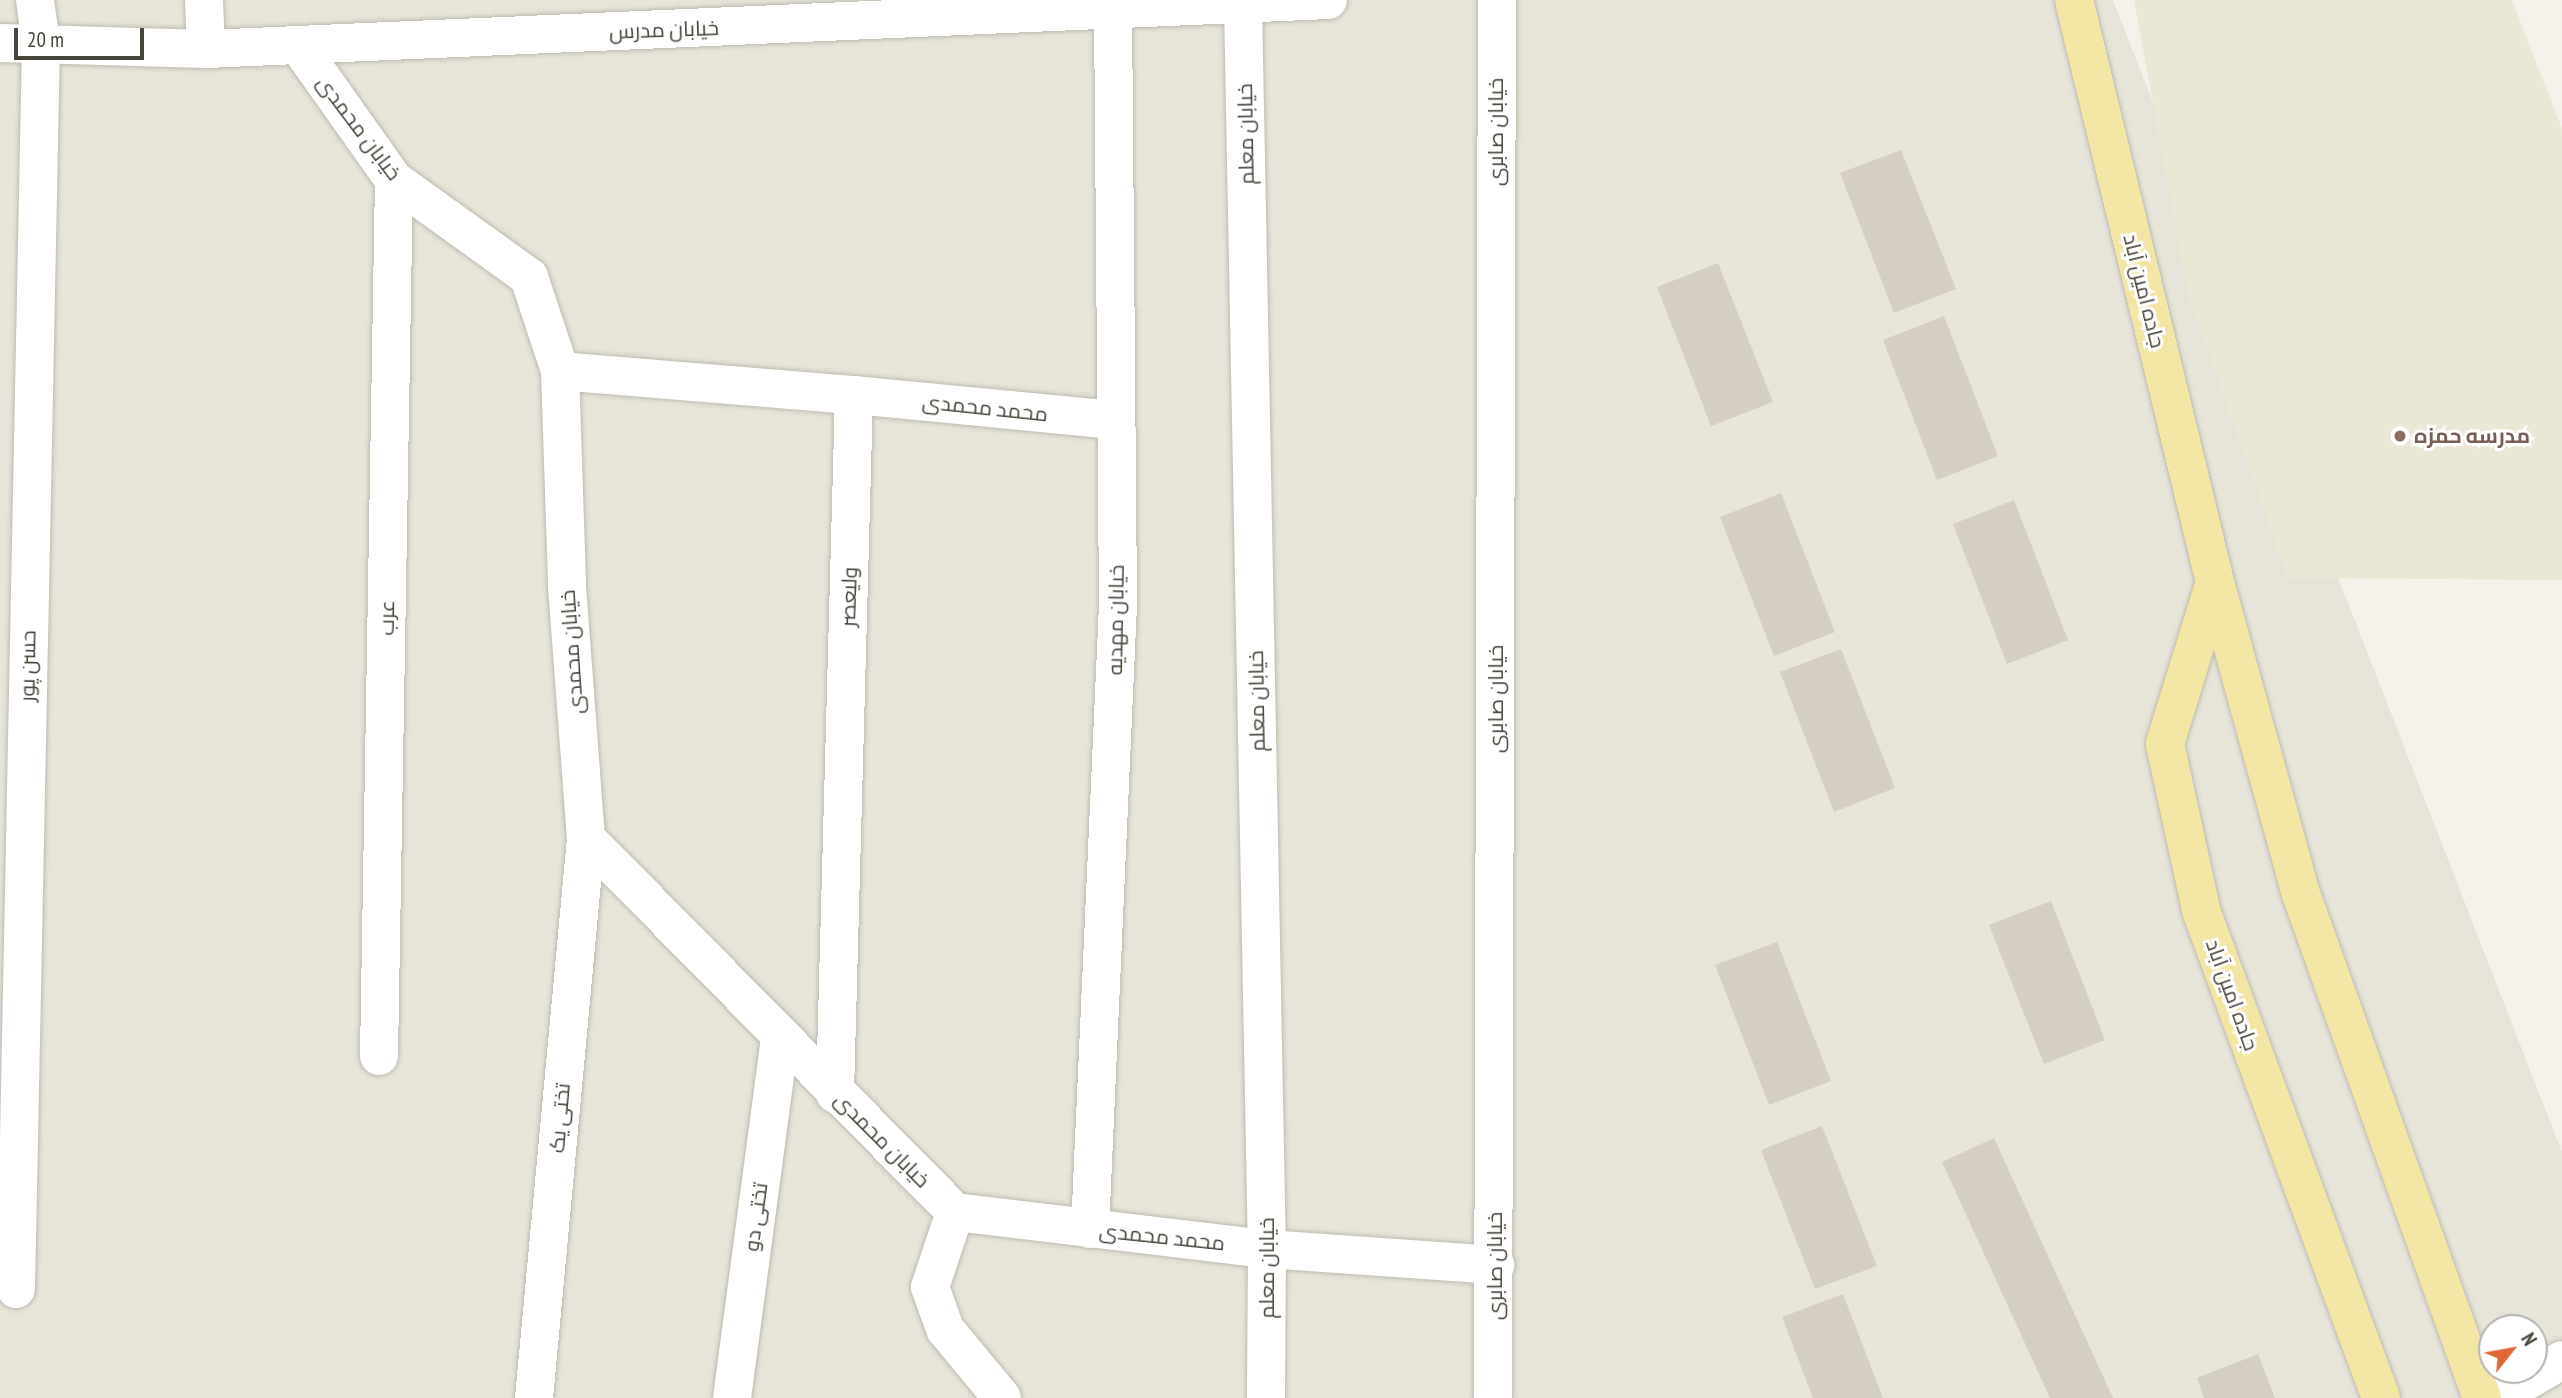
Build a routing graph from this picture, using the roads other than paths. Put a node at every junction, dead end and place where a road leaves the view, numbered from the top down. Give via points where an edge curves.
1 (35, 0) edge
2 (204, 0) edge
3 (1328, 0) edge
4 (1497, 0) edge
5 (2074, 0) edge
6 (1243, 4) junction
7 (1113, 10) junction
8 (0, 43) edge
9 (41, 44) junction
10 (299, 46) junction
11 (206, 49) junction
12 (394, 180) junction
13 (560, 371) junction
14 (854, 395) junction
15 (1116, 421) junction
16 (2215, 582) junction
17 (586, 838) junction
18 (780, 1037) junction
19 (379, 1056) dead end
20 (835, 1094) junction
21 (954, 1212) junction
22 (1090, 1229) junction
23 (1267, 1249) junction
24 (1495, 1265) junction
25 (16, 1289) dead end
26 (2562, 1360) edge
27 (534, 1398) edge
28 (732, 1398) edge
29 (1003, 1398) edge
30 (1266, 1398) edge
31 (1493, 1398) edge
32 (2381, 1398) edge
33 (2482, 1398) edge
34 (2498, 1398) edge

1 - 9 street, حسن پور
2 - 11 street
3 - 6 street, خیابان مدرس
4 - 24 street, خیابان صابری
5 - 16 main road, جاده امین آباد
6 - 7 street, خیابان مدرس
6 - 23 street, خیابان معلم
7 - 10 street, خیابان مدرس
7 - 15 street, خیابان مهدیه
8 - 9 street, خیابان مدرس
9 - 11 street, خیابان مدرس
9 - 25 street, حسن پور
10 - 11 street, خیابان مدرس
10 - 12 street, خیابان محمدی
12 - 13 street, خیابان محمدی via 529,277
12 - 19 street, عرب
13 - 14 street
13 - 17 street, خیابان محمدی via 567,586
14 - 15 street, محمد محمدی
14 - 20 street, ولیعصر
15 - 22 street, خیابان مهدیه via 1118,605
16 - 32 main road, جاده امین آباد via 2165,744 2202,913
16 - 33 main road, جاده امین آباد via 2301,894
17 - 18 street, خیابان محمدی
17 - 27 street, تختی یک
18 - 20 street, خیابان محمدی
18 - 28 street, تختی دو
20 - 21 street, خیابان محمدی
21 - 22 street, محمد محمدی
21 - 29 street via 930,1287 945,1329
22 - 23 street, محمد محمدی
23 - 24 street, محمد محمدی
23 - 30 street, خیابان معلم
24 - 31 street, خیابان صابری
26 - 34 street

